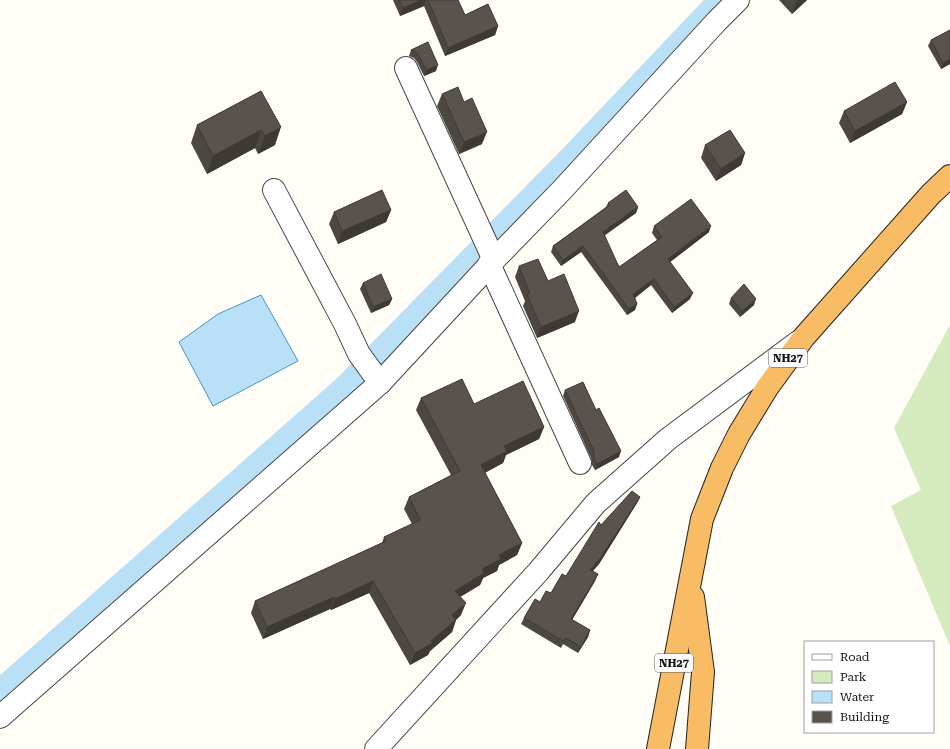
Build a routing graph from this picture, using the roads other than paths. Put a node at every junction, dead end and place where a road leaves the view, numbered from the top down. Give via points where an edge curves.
1 (738, 0) edge
2 (406, 68) dead end
3 (950, 176) edge
4 (274, 190) dead end
5 (491, 258) junction
6 (804, 337) junction
7 (376, 378) junction
8 (580, 463) dead end
9 (690, 578) junction
10 (0, 717) edge
11 (376, 749) edge
12 (658, 749) edge
13 (697, 749) edge

1 - 5 street via 562,190
2 - 5 street
3 - 6 highway, NH27
4 - 7 street via 359,354
5 - 7 street
5 - 8 street
6 - 9 highway, NH27 via 767,388 722,468 702,519
6 - 11 street via 668,439 596,503 538,572
7 - 10 street
9 - 12 highway, NH27
9 - 13 highway, NH27 via 703,672

